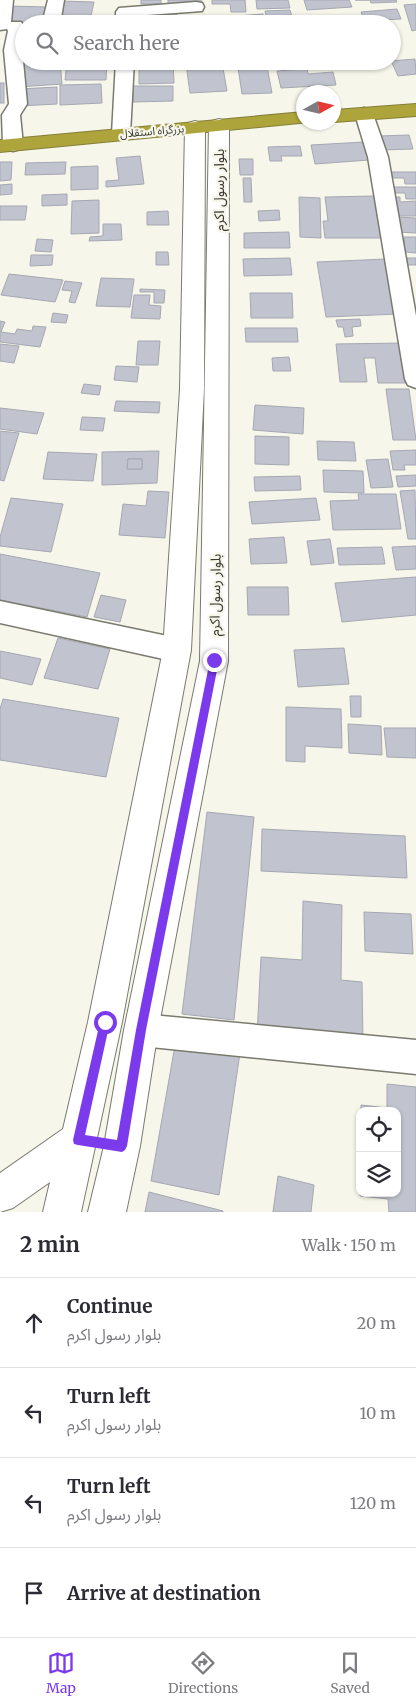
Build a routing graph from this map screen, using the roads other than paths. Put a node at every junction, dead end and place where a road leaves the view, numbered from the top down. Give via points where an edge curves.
1 (5, 0) edge
2 (56, 0) edge
3 (196, 7) dead end
4 (53, 15) edge
5 (125, 15) edge
6 (10, 25) edge
7 (15, 40) edge
8 (125, 70) edge
9 (416, 110) edge
10 (364, 114) junction
11 (341, 116) edge
12 (296, 119) edge
13 (207, 126) junction
14 (121, 134) junction
15 (6, 146) edge
16 (416, 379) edge
17 (0, 612) edge
18 (177, 650) junction
19 (141, 1030) junction
20 (416, 1057) edge
21 (78, 1140) junction
22 (122, 1146) junction
23 (0, 1195) edge
24 (62, 1212) edge
25 (107, 1212) edge

1 - 6 street
2 - 4 street
3 - 5 street via 125,12
7 - 15 street via 18,104 11,115
8 - 14 street
9 - 10 highway
10 - 11 highway
10 - 16 street via 378,157
12 - 13 highway, بزرگراه استقلال
13 - 14 highway, بزرگراه استقلال
13 - 18 main road, بلوار رسول اکرم
13 - 19 main road, بلوار رسول اکرم via 218,390 214,660
14 - 15 highway, بزرگراه استقلال
17 - 18 street
18 - 21 main road, بلوار رسول اکرم via 105,1022
19 - 20 street
19 - 22 main road, بلوار رسول اکرم
21 - 22 main road
21 - 23 main road
21 - 24 main road, بلوار رسول اکرم
22 - 25 main road, بلوار رسول اکرم

